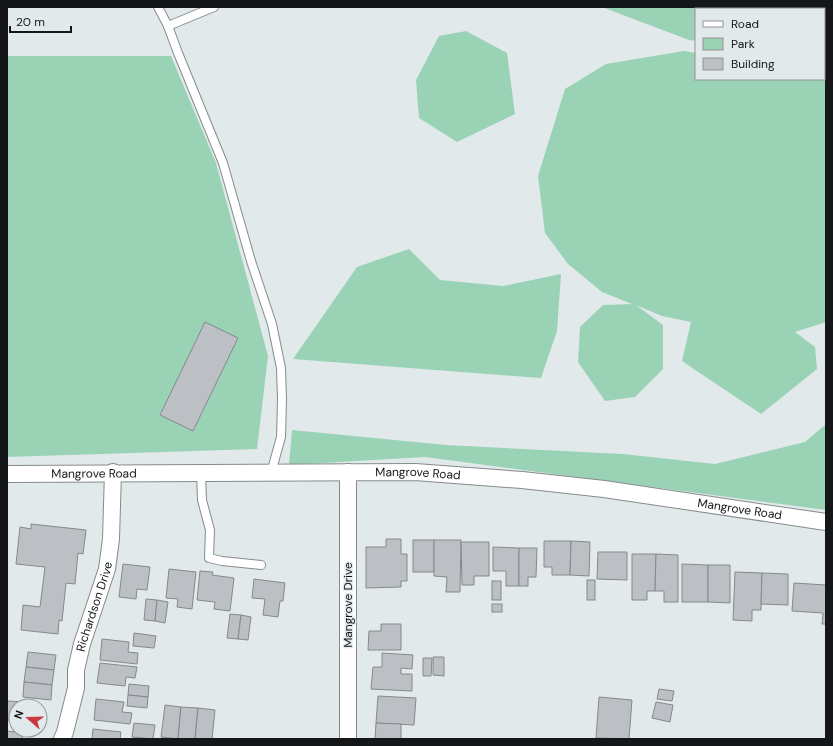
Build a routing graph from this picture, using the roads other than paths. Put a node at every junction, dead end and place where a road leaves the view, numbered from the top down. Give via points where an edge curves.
1 (158, 7) edge
2 (214, 7) edge
3 (168, 26) junction
4 (113, 472) junction
5 (348, 472) junction
6 (201, 473) junction
7 (271, 473) junction
8 (7, 474) edge
9 (826, 522) edge
10 (261, 565) dead end
11 (62, 739) edge
12 (348, 739) edge

1 - 3 lane
2 - 3 lane
3 - 7 lane via 224,163 251,262 272,324 281,368 282,399 281,437
4 - 6 street, Mangrove Road
4 - 8 street, Mangrove Road
4 - 11 street, Richardson Drive via 111,539 106,568 82,644 76,670 76,688
5 - 7 street, Mangrove Road
5 - 9 street, Mangrove Road via 415,472 522,480 641,494
5 - 12 street, Mangrove Drive
6 - 7 street, Mangrove Road
6 - 10 lane via 202,500 210,530 209,558

